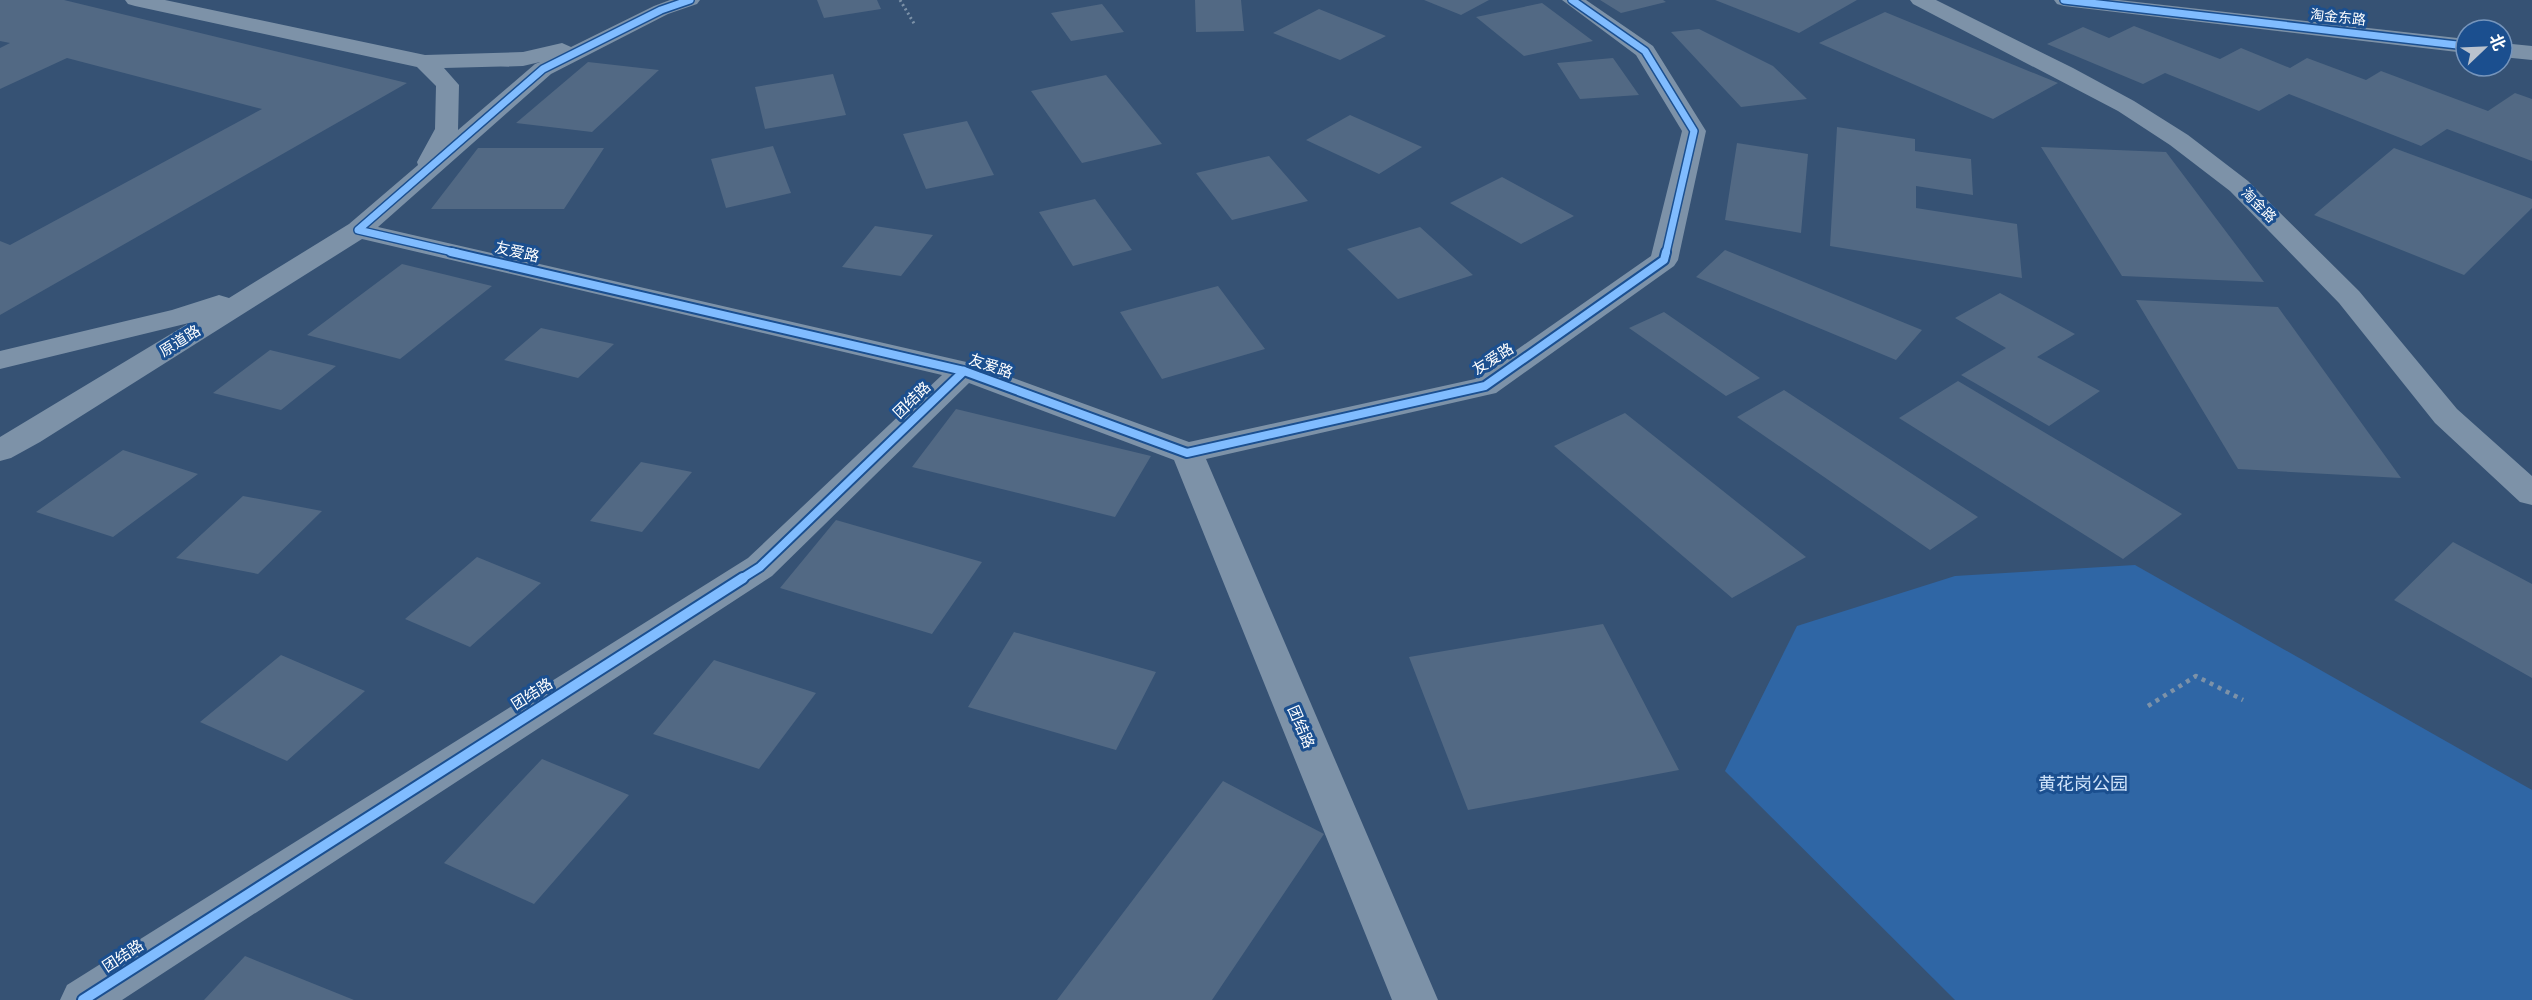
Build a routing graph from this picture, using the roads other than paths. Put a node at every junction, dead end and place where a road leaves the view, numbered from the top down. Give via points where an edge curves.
1 (135, 0) edge
2 (690, 0) edge
3 (1572, 0) edge
4 (1920, 0) edge
5 (2064, 0) edge
6 (610, 35) junction
7 (2454, 45) edge
8 (2514, 51) edge
9 (2532, 53) edge
10 (425, 62) junction
11 (423, 174) junction
12 (358, 230) junction
13 (273, 284) junction
14 (0, 360) edge
15 (964, 371) junction
16 (0, 450) edge
17 (1186, 453) junction
18 (2532, 494) edge
19 (83, 1000) edge
20 (1415, 1000) edge

1 - 10 street
2 - 6 street
3 - 17 street, 友爱路 via 1645,51 1694,131 1664,260 1485,386
4 - 18 street, 淘金路 via 2126,106 2239,186 2349,297 2446,416
5 - 7 street, 淘金东路
6 - 10 street via 523,59
6 - 11 street via 543,69
8 - 9 street
10 - 11 street via 448,85 448,99 447,129
11 - 12 street
12 - 13 street, 原道路
12 - 15 street, 友爱路
13 - 14 street via 181,316
13 - 16 street, 原道路
15 - 17 street, 友爱路
15 - 19 street, 团结路 via 760,567
17 - 20 street, 团结路

